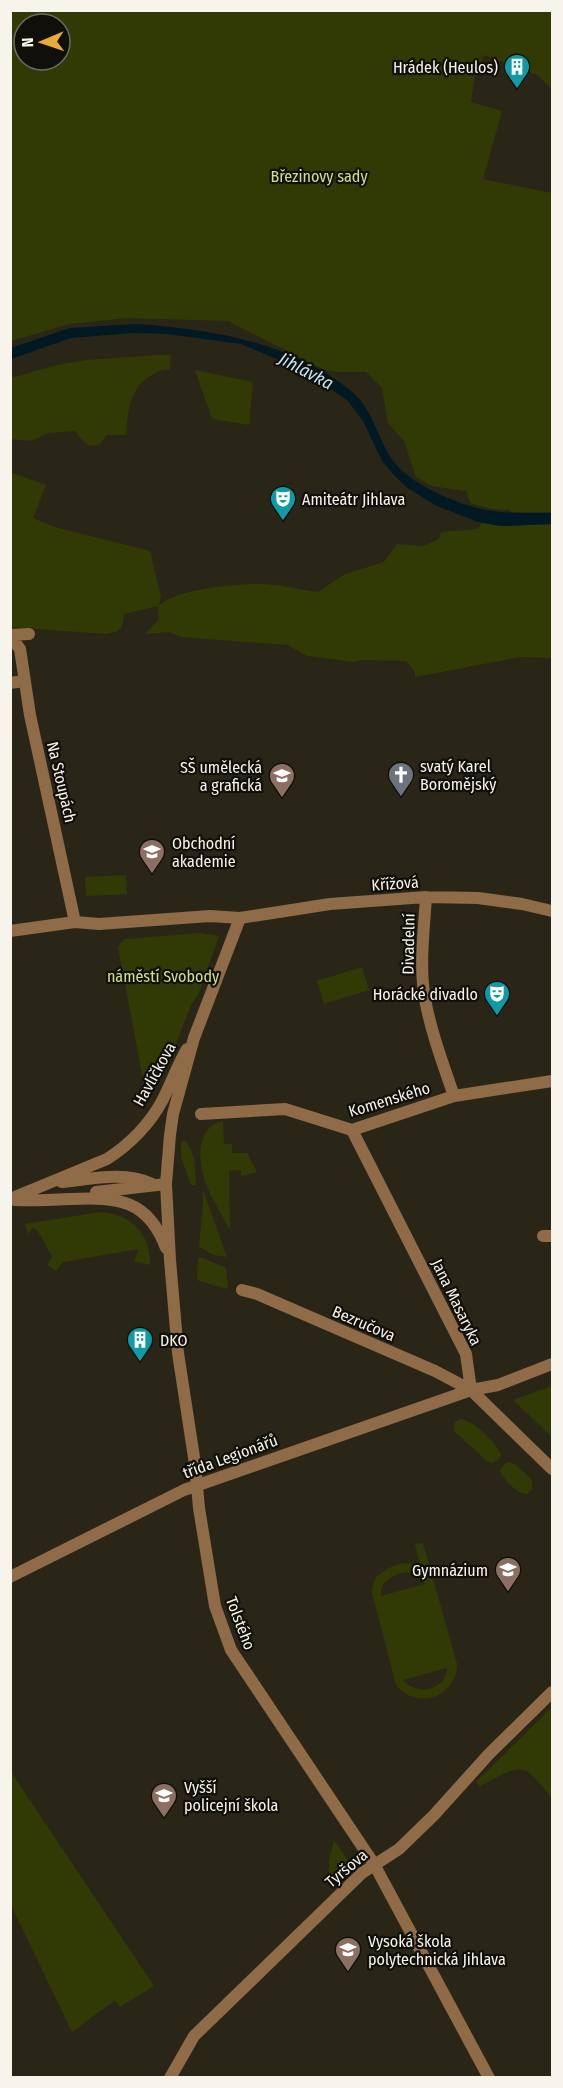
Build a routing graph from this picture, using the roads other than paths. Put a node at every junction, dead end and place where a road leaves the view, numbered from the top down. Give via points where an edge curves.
1 (10, 635) edge
2 (24, 681) junction
3 (10, 683) edge
4 (426, 897) junction
5 (552, 910) edge
6 (240, 918) junction
7 (75, 922) junction
8 (10, 931) edge
9 (194, 1038) junction
10 (552, 1081) edge
11 (454, 1096) junction
12 (201, 1114) dead end
13 (352, 1130) junction
14 (53, 1182) junction
15 (152, 1184) junction
16 (166, 1184) junction
17 (10, 1199) edge
18 (50, 1200) junction
19 (170, 1260) junction
20 (242, 1290) dead end
21 (552, 1364) edge
22 (471, 1390) junction
23 (552, 1469) edge
24 (197, 1486) junction
25 (10, 1577) edge
26 (552, 1692) edge
27 (374, 1864) junction
28 (170, 2078) edge
29 (489, 2078) edge

1 - 2 street, Na Stoupách via 20,649
2 - 3 street
2 - 7 street, Na Stoupách
4 - 5 street, Křížová via 478,898
4 - 6 street, Křížová via 330,904
4 - 11 street, Divadelní via 422,962 425,997
6 - 7 street
6 - 9 street
7 - 8 street
9 - 14 street, Havlíčkova via 161,1103 132,1140 107,1159
9 - 16 street, Tolstého via 173,1114
10 - 11 street, Komenského
11 - 13 street, Komenského
12 - 13 street, Komenského via 285,1109
13 - 22 street, Jana Masaryka via 466,1354
14 - 15 street, Havlíčkova via 120,1177
14 - 17 street, Havlíčkova
15 - 16 street, Havlíčkova
15 - 18 street, Havlíčkova
16 - 19 street, Tolstého
17 - 18 street, Havlíčkova
18 - 19 street, Havlíčkova via 102,1198 132,1204 152,1221
19 - 24 street, Tolstého via 178,1353
20 - 22 street, Bezručova via 435,1371
21 - 22 street, třída Legionářů
22 - 23 street
22 - 24 street, třída Legionářů
24 - 25 street, třída Legionářů
24 - 27 street, Tolstého via 210,1584 231,1650
26 - 27 street, Tyršova via 399,1849
27 - 28 street, Tyršova via 194,2036
27 - 29 street, Tolstého

